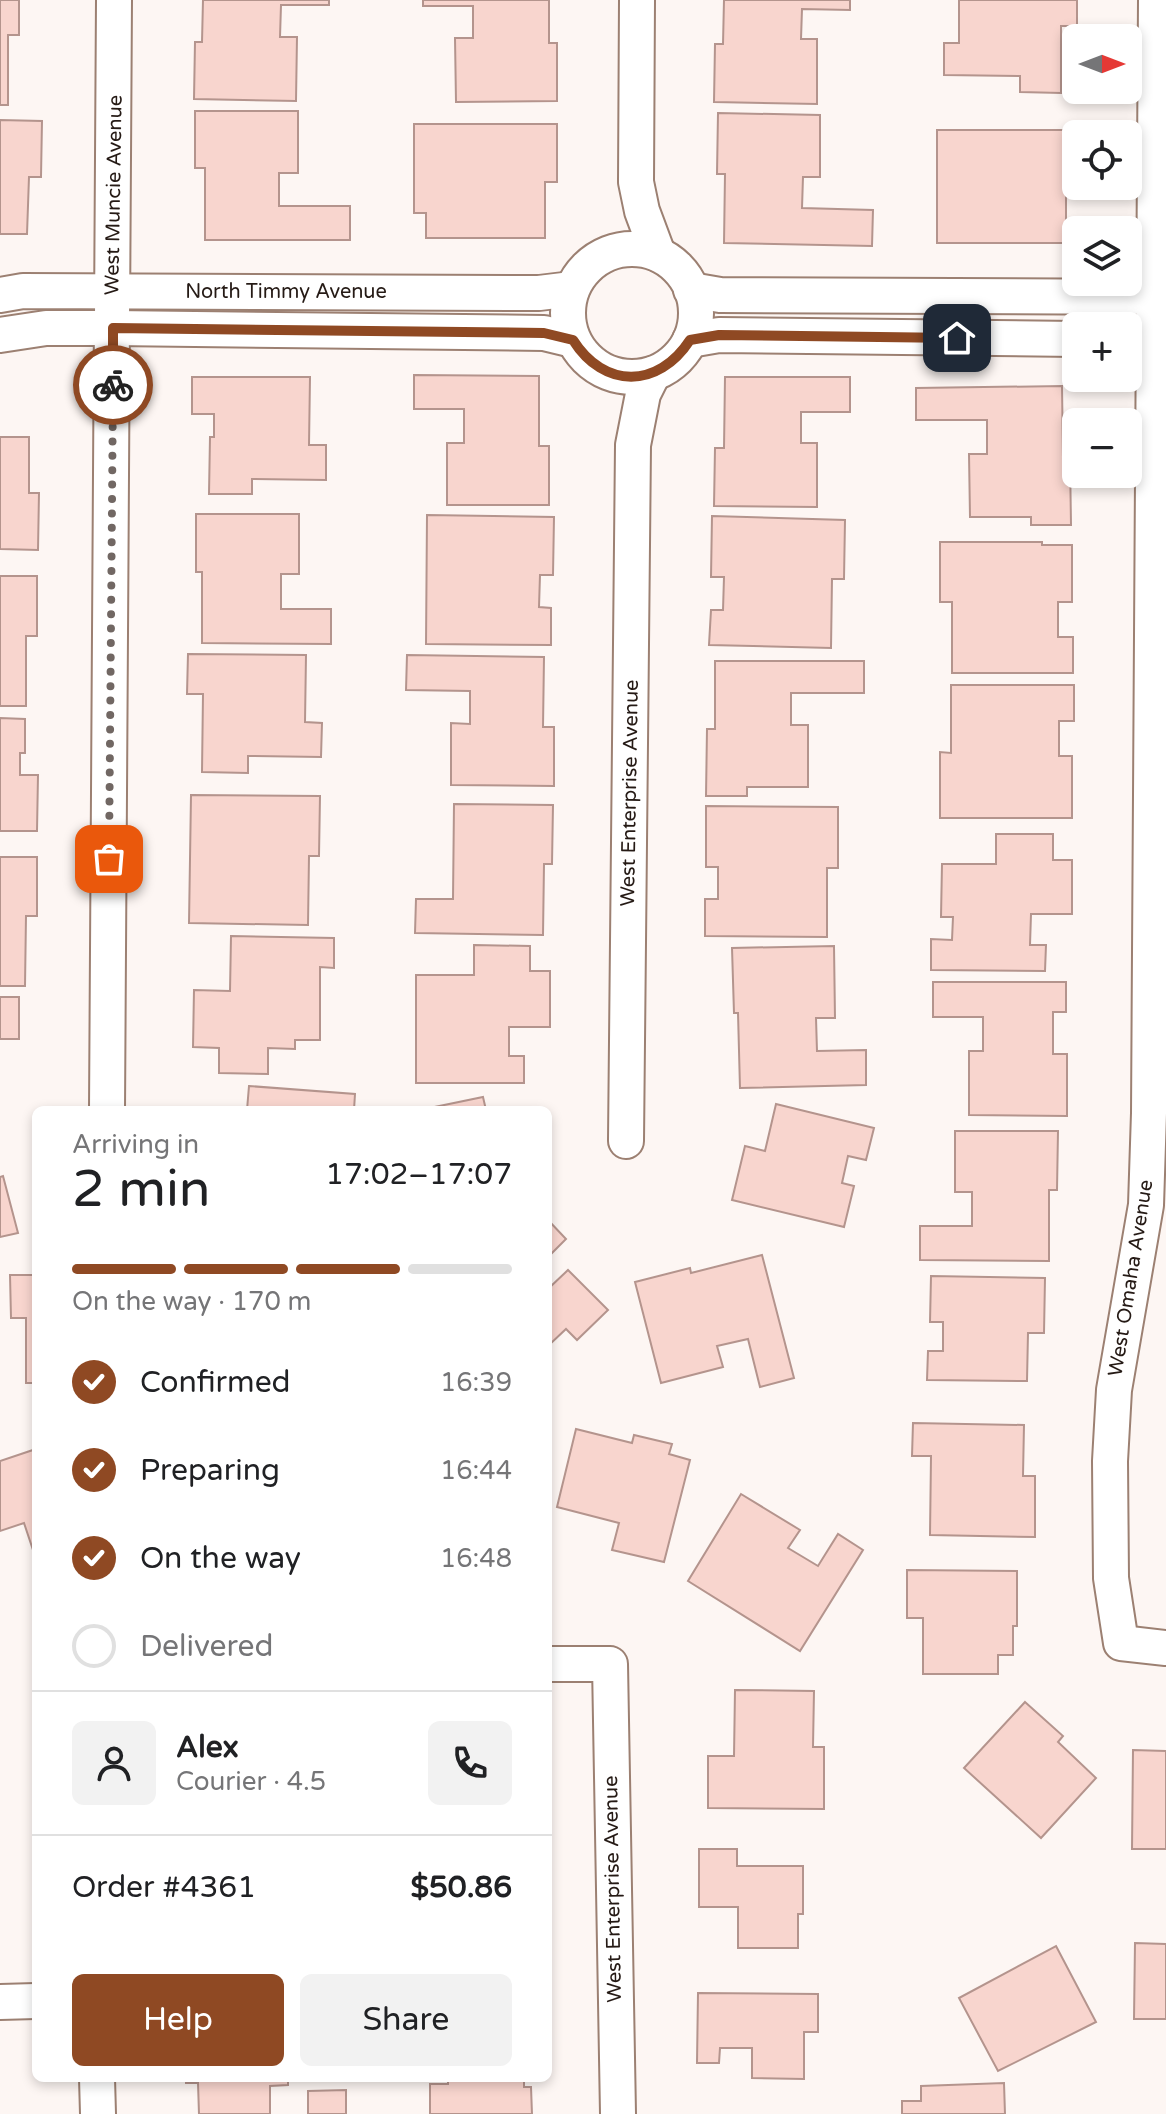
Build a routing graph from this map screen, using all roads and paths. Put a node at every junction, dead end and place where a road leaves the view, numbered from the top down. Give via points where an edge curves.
1 (114, 0) edge
2 (637, 0) edge
3 (1156, 0) edge
4 (636, 182) junction
5 (611, 252) junction
6 (658, 254) junction
7 (572, 289) junction
8 (691, 290) junction
9 (113, 291) junction
10 (0, 295) edge
11 (1160, 297) edge
12 (113, 328) junction
13 (0, 335) edge
14 (1062, 339) edge
15 (573, 340) junction
16 (690, 340) junction
17 (1149, 340) edge
18 (653, 374) junction
19 (613, 375) junction
20 (633, 445) junction
21 (107, 1106) edge
22 (626, 1141) dead end
23 (1166, 1648) edge
24 (552, 1664) edge
25 (32, 2001) edge
26 (0, 2002) edge
27 (97, 2082) edge
28 (98, 2114) edge
29 (618, 2114) edge

1 - 9 street, West Muncie Avenue
2 - 4 street
3 - 11 street, West Omaha Avenue
4 - 5 street
4 - 6 street
5 - 6 street
5 - 7 street via 595,260
6 - 8 street via 684,275
7 - 9 street, North Timmy Avenue
7 - 15 street via 568,323
8 - 11 street via 720,295
8 - 16 street via 695,315
9 - 10 street, North Timmy Avenue
9 - 12 street, West Muncie Avenue
11 - 17 street, West Omaha Avenue
12 - 13 street, North Timmy Avenue via 46,328
12 - 15 street, North Timmy Avenue via 544,333
12 - 21 street, West Muncie Avenue
14 - 16 street via 719,335
15 - 19 street via 596,367
16 - 18 street via 668,366
17 - 23 street, West Omaha Avenue via 1147,1190 1114,1390 1111,1578 1121,1643
18 - 19 street
18 - 20 street, West Enterprise Avenue via 643,394
19 - 20 street, West Enterprise Avenue
20 - 22 street, West Enterprise Avenue
24 - 29 street, West Enterprise Avenue via 610,1664
25 - 26 street
27 - 28 street

